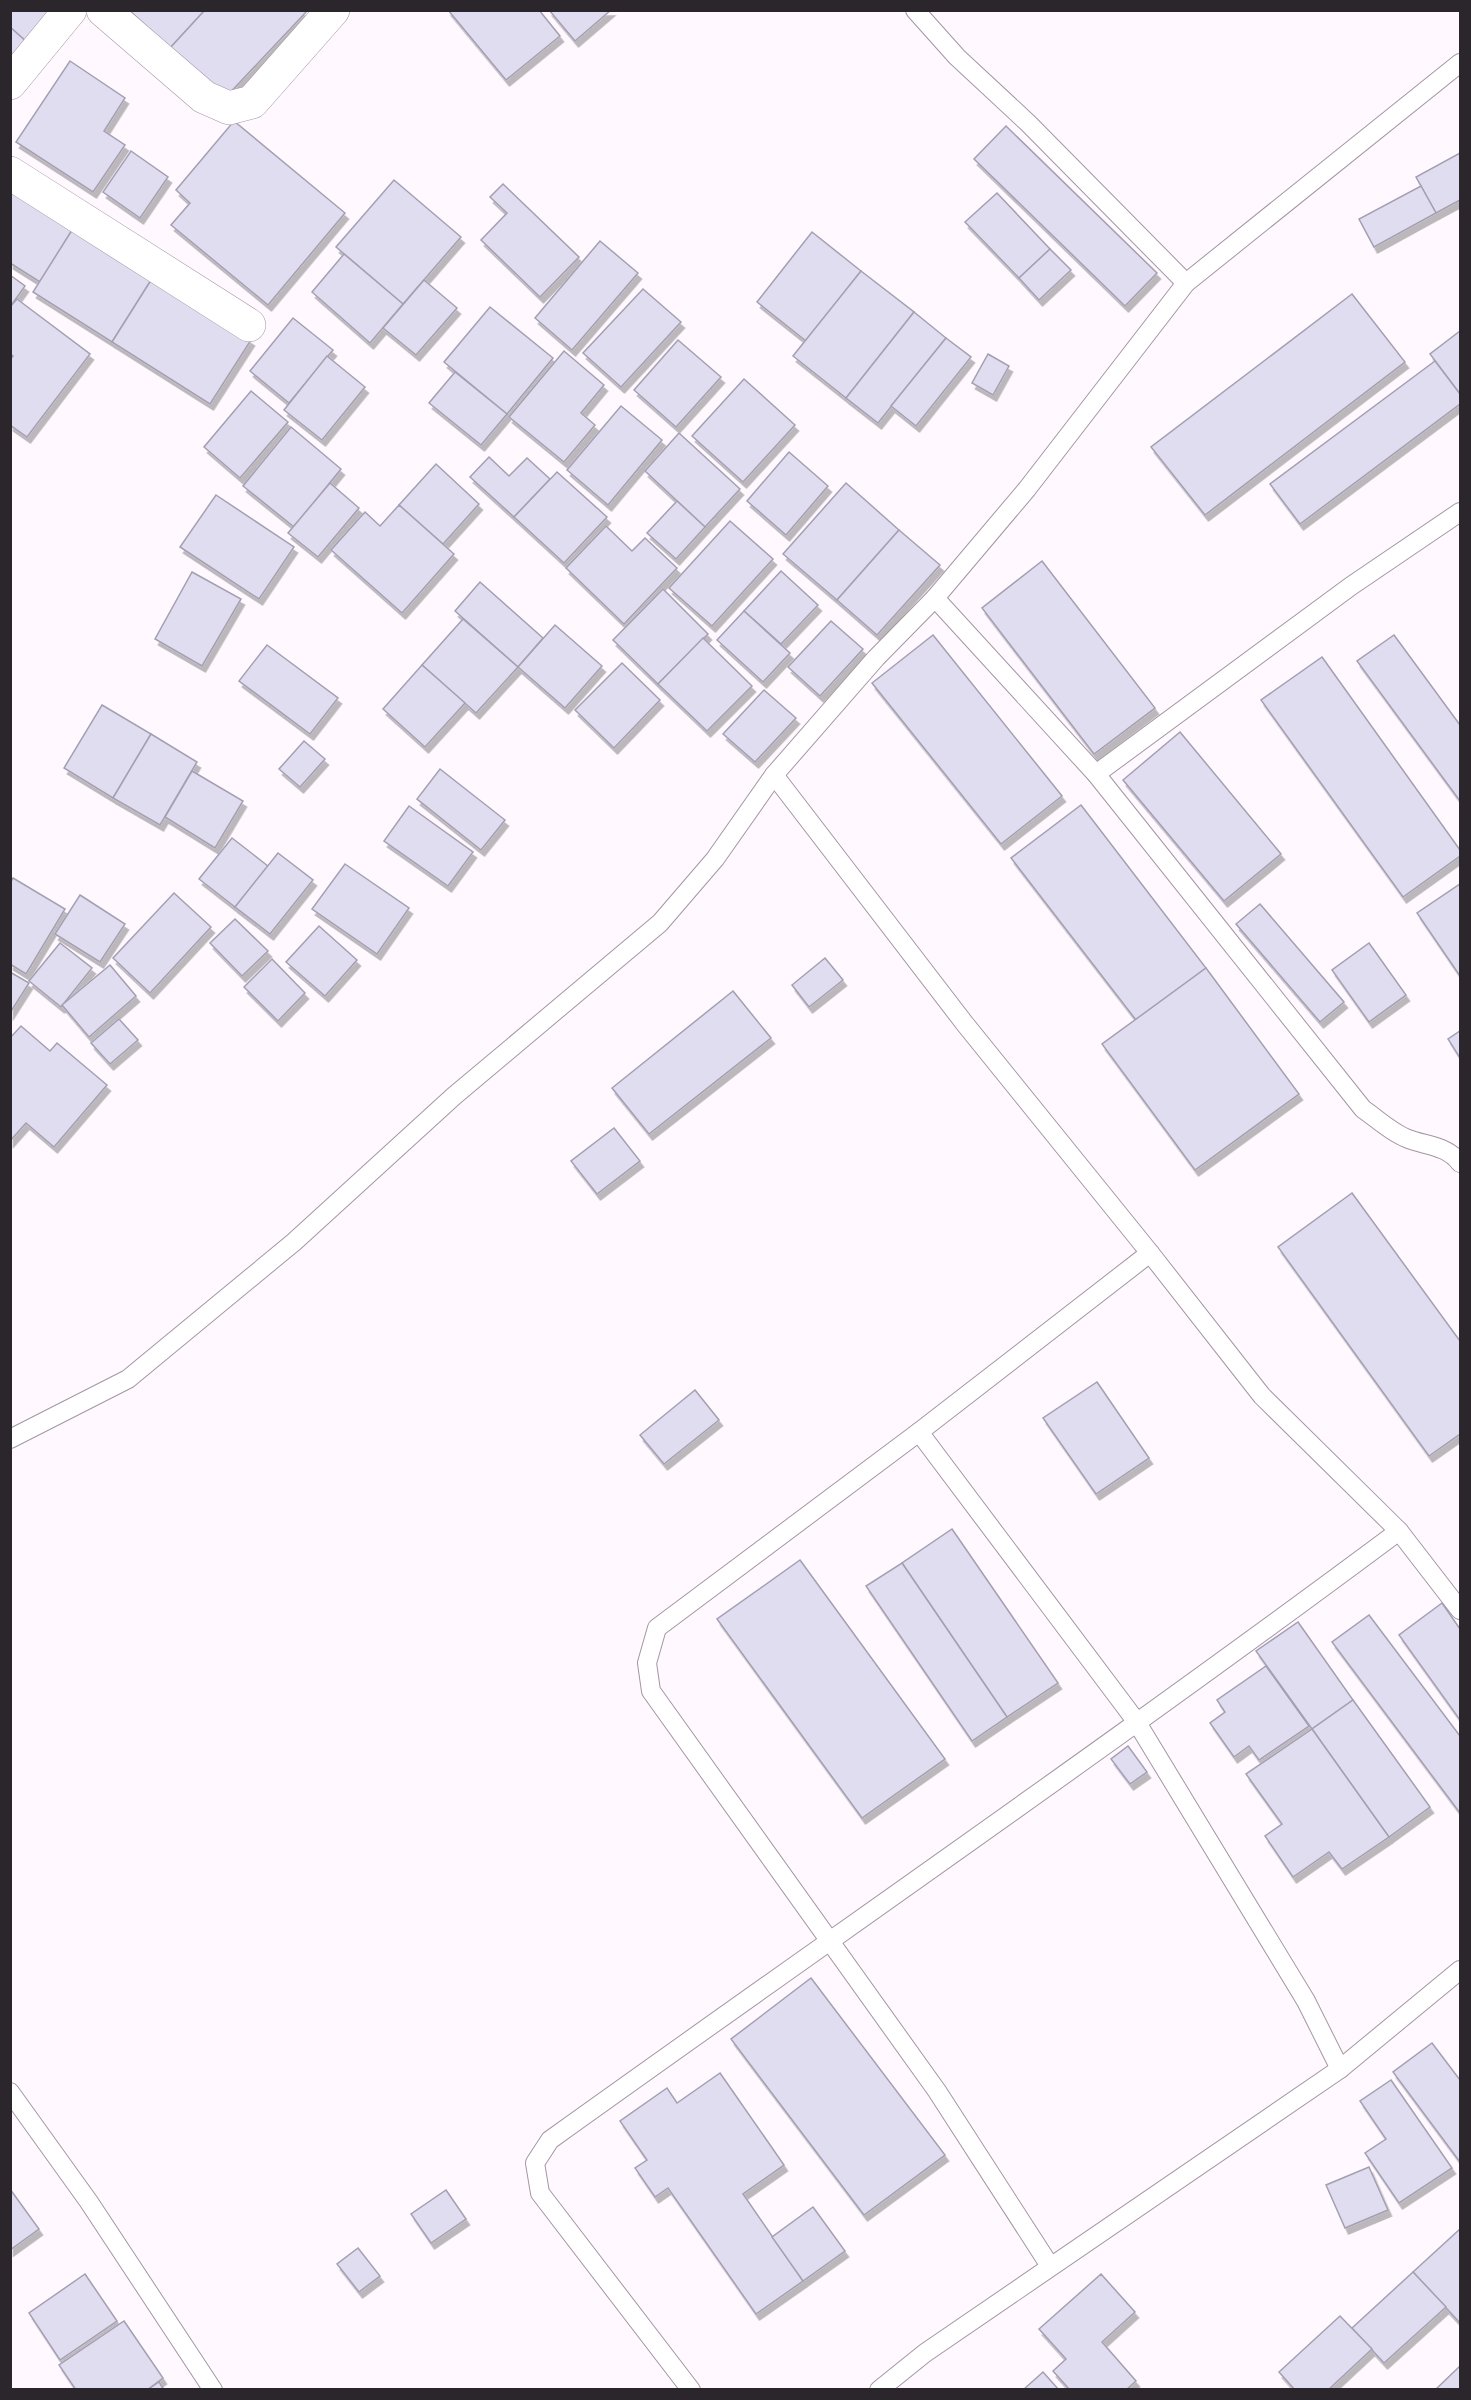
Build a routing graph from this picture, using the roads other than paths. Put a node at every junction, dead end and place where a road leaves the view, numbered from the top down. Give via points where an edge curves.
1 (70, 10) edge
2 (103, 10) edge
3 (333, 10) edge
4 (915, 10) edge
5 (1461, 63) edge
6 (10, 83) edge
7 (10, 173) edge
8 (1186, 283) junction
9 (249, 325) dead end
10 (1461, 512) edge
11 (935, 598) junction
12 (1096, 774) junction
13 (774, 775) junction
14 (1461, 1163) edge
15 (1150, 1252) junction
16 (919, 1432) junction
17 (10, 1439) edge
18 (1399, 1531) junction
19 (1461, 1610) edge
20 (1136, 1721) junction
21 (830, 1939) junction
22 (1461, 1970) edge
23 (1340, 2069) junction
24 (10, 2092) edge
25 (1050, 2266) junction
26 (213, 2390) edge
27 (691, 2390) edge
28 (879, 2390) edge

1 - 6 street
2 - 3 street via 204,97 229,108 252,102
4 - 8 lane via 957,57 1029,123
5 - 8 lane
7 - 9 street
8 - 11 lane via 1027,489
10 - 12 lane via 1351,586
11 - 12 lane
11 - 13 lane via 876,658
12 - 14 lane via 1363,1109 1405,1138 1455,1155
13 - 15 lane via 965,1024
13 - 17 lane via 715,859 660,922 453,1096 294,1242 128,1379
15 - 16 lane
15 - 18 lane via 1262,1396
16 - 20 lane
16 - 21 lane via 657,1628 647,1663 651,1691
18 - 19 lane
18 - 20 lane
20 - 21 lane via 989,1830
20 - 23 lane via 1306,2001
21 - 25 lane via 937,2091
21 - 27 lane via 550,2140 535,2163 540,2193
22 - 23 lane
23 - 25 lane
24 - 26 lane via 89,2202
25 - 28 lane

